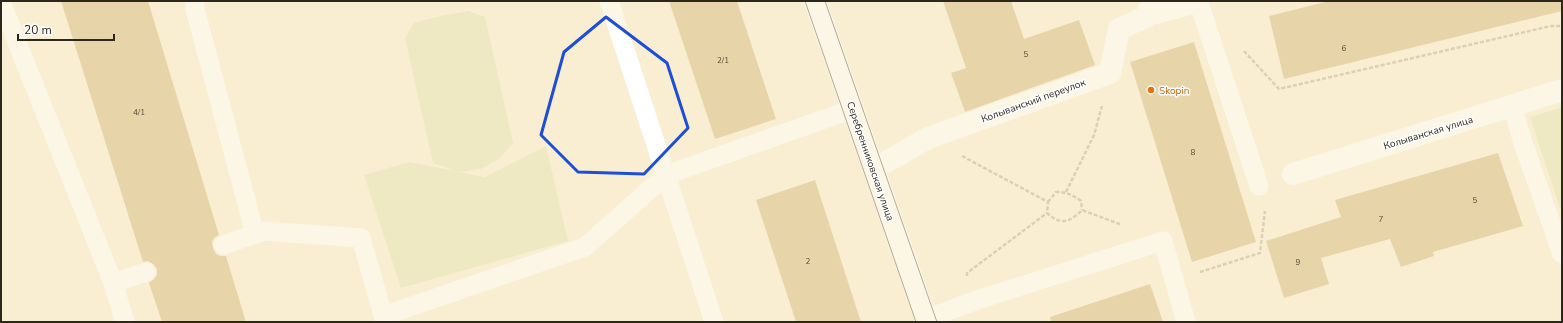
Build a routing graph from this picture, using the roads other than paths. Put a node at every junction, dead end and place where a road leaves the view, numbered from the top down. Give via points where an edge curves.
1 (609, 1) edge
2 (814, 1) edge
3 (1, 2) edge
4 (198, 4) edge
5 (1150, 9) edge
6 (1562, 90) edge
7 (1512, 106) junction
8 (853, 108) junction
9 (874, 169) junction
10 (1294, 174) dead end
11 (666, 175) junction
12 (1259, 186) dead end
13 (255, 234) junction
14 (223, 245) dead end
15 (1562, 254) edge
16 (146, 272) dead end
17 (113, 283) junction
18 (384, 319) edge
19 (926, 320) edge
20 (125, 322) edge
21 (714, 322) edge
22 (1186, 322) edge

1 - 11 lane
2 - 8 street, Серебренниковская улица
3 - 17 lane
4 - 13 lane
5 - 9 street, Колыванский переулок via 1119,29 1110,73 928,138
5 - 12 lane via 1199,2
6 - 7 street, Колыванская улица
7 - 10 street, Колыванская улица
7 - 15 lane
8 - 9 street, Серебренниковская улица
8 - 11 lane
9 - 19 street, Серебренниковская улица
11 - 18 lane via 585,247
11 - 21 lane
13 - 14 lane
13 - 18 lane via 264,231 361,238
16 - 17 lane
17 - 20 lane
19 - 22 lane via 977,300 1163,241

